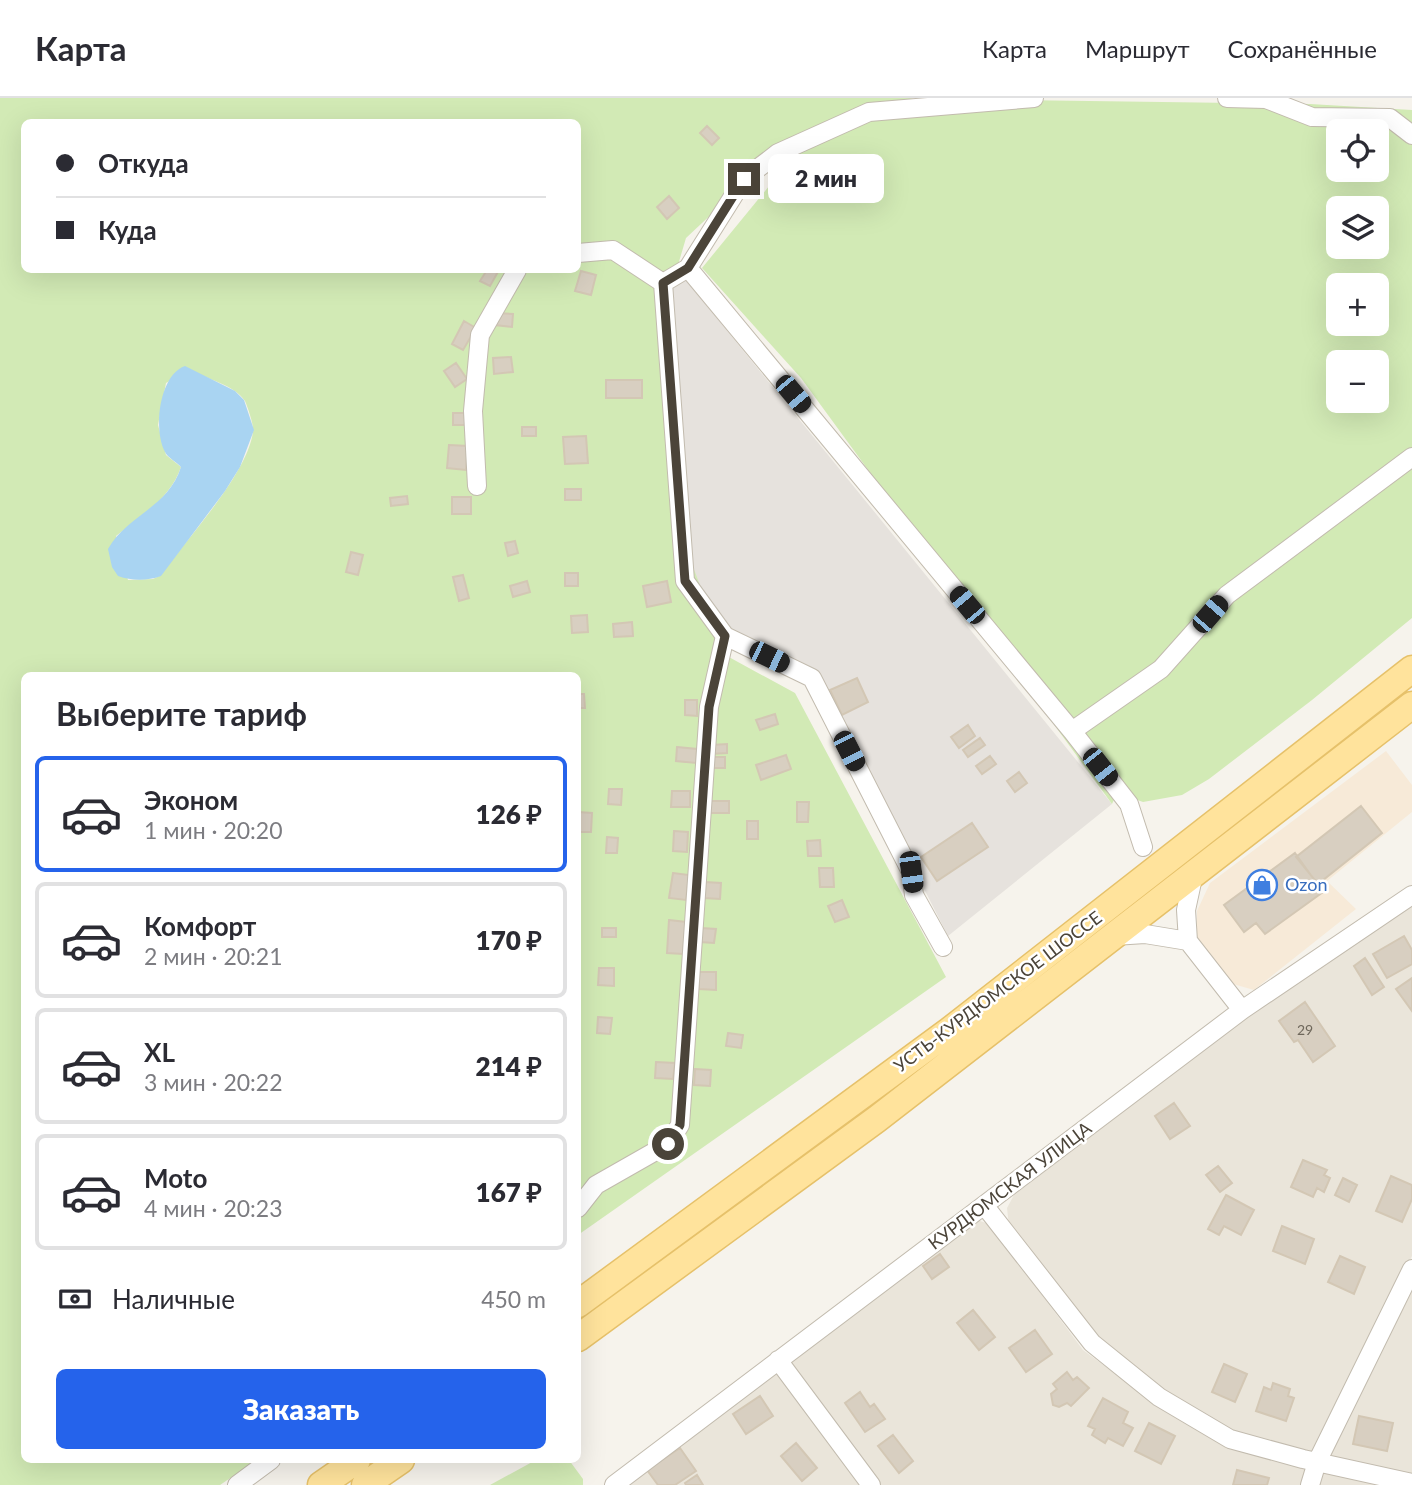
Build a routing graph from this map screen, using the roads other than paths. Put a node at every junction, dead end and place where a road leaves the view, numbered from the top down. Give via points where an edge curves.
1 (1034, 98) edge
2 (1227, 98) edge
3 (1412, 135) edge
4 (581, 253) edge
5 (688, 268) junction
6 (515, 273) edge
7 (663, 283) junction
8 (1412, 457) edge
9 (477, 486) dead end
10 (725, 636) junction
11 (1412, 669) edge
12 (1412, 705) edge
13 (1072, 731) junction
14 (1143, 847) dead end
15 (1195, 873) junction
16 (1412, 895) edge
17 (1114, 936) junction
18 (1188, 941) junction
19 (943, 947) dead end
20 (1242, 1010) junction
21 (581, 1204) edge
22 (984, 1205) junction
23 (1412, 1269) edge
24 (581, 1302) edge
25 (581, 1336) edge
26 (778, 1360) junction
27 (1317, 1462) junction
28 (267, 1463) edge
29 (353, 1463) edge
30 (397, 1463) edge
31 (1412, 1483) edge
32 (237, 1485) edge
33 (321, 1485) edge
34 (365, 1485) edge
35 (614, 1485) edge
36 (870, 1485) edge
37 (1310, 1485) edge

1 - 5 street via 869,112 778,153 744,179
2 - 3 street via 1266,99 1311,117 1390,118
4 - 7 street via 613,250
5 - 7 street
5 - 13 street
6 - 9 street via 480,335 473,411
7 - 10 street via 685,581
8 - 13 street via 1227,595 1161,669
10 - 19 street via 813,678 911,872 914,895
10 - 21 street via 709,707 680,1125 668,1144 596,1185
11 - 24 main road, УСТЬ-КУРДЮМСКОЕ ШОССЕ via 949,1031
12 - 15 main road, УСТЬ-КУРДЮМСКОЕ ШОССЕ
13 - 14 street via 1129,804
15 - 17 main road, УСТЬ-КУРДЮМСКОЕ ШОССЕ
15 - 18 street via 1186,910
16 - 20 street, КУРДЮМСКАЯ УЛИЦА
17 - 18 street via 1145,934
17 - 25 main road, УСТЬ-КУРДЮМСКОЕ ШОССЕ via 877,1119
18 - 20 street
20 - 22 street, КУРДЮМСКАЯ УЛИЦА
22 - 26 street, КУРДЮМСКАЯ УЛИЦА
22 - 27 street via 1092,1343 1158,1397 1230,1439
23 - 27 street
26 - 35 street, КУРДЮМСКАЯ УЛИЦА
26 - 36 street
27 - 31 street
27 - 37 street
28 - 32 street
29 - 33 main road
30 - 34 main road

